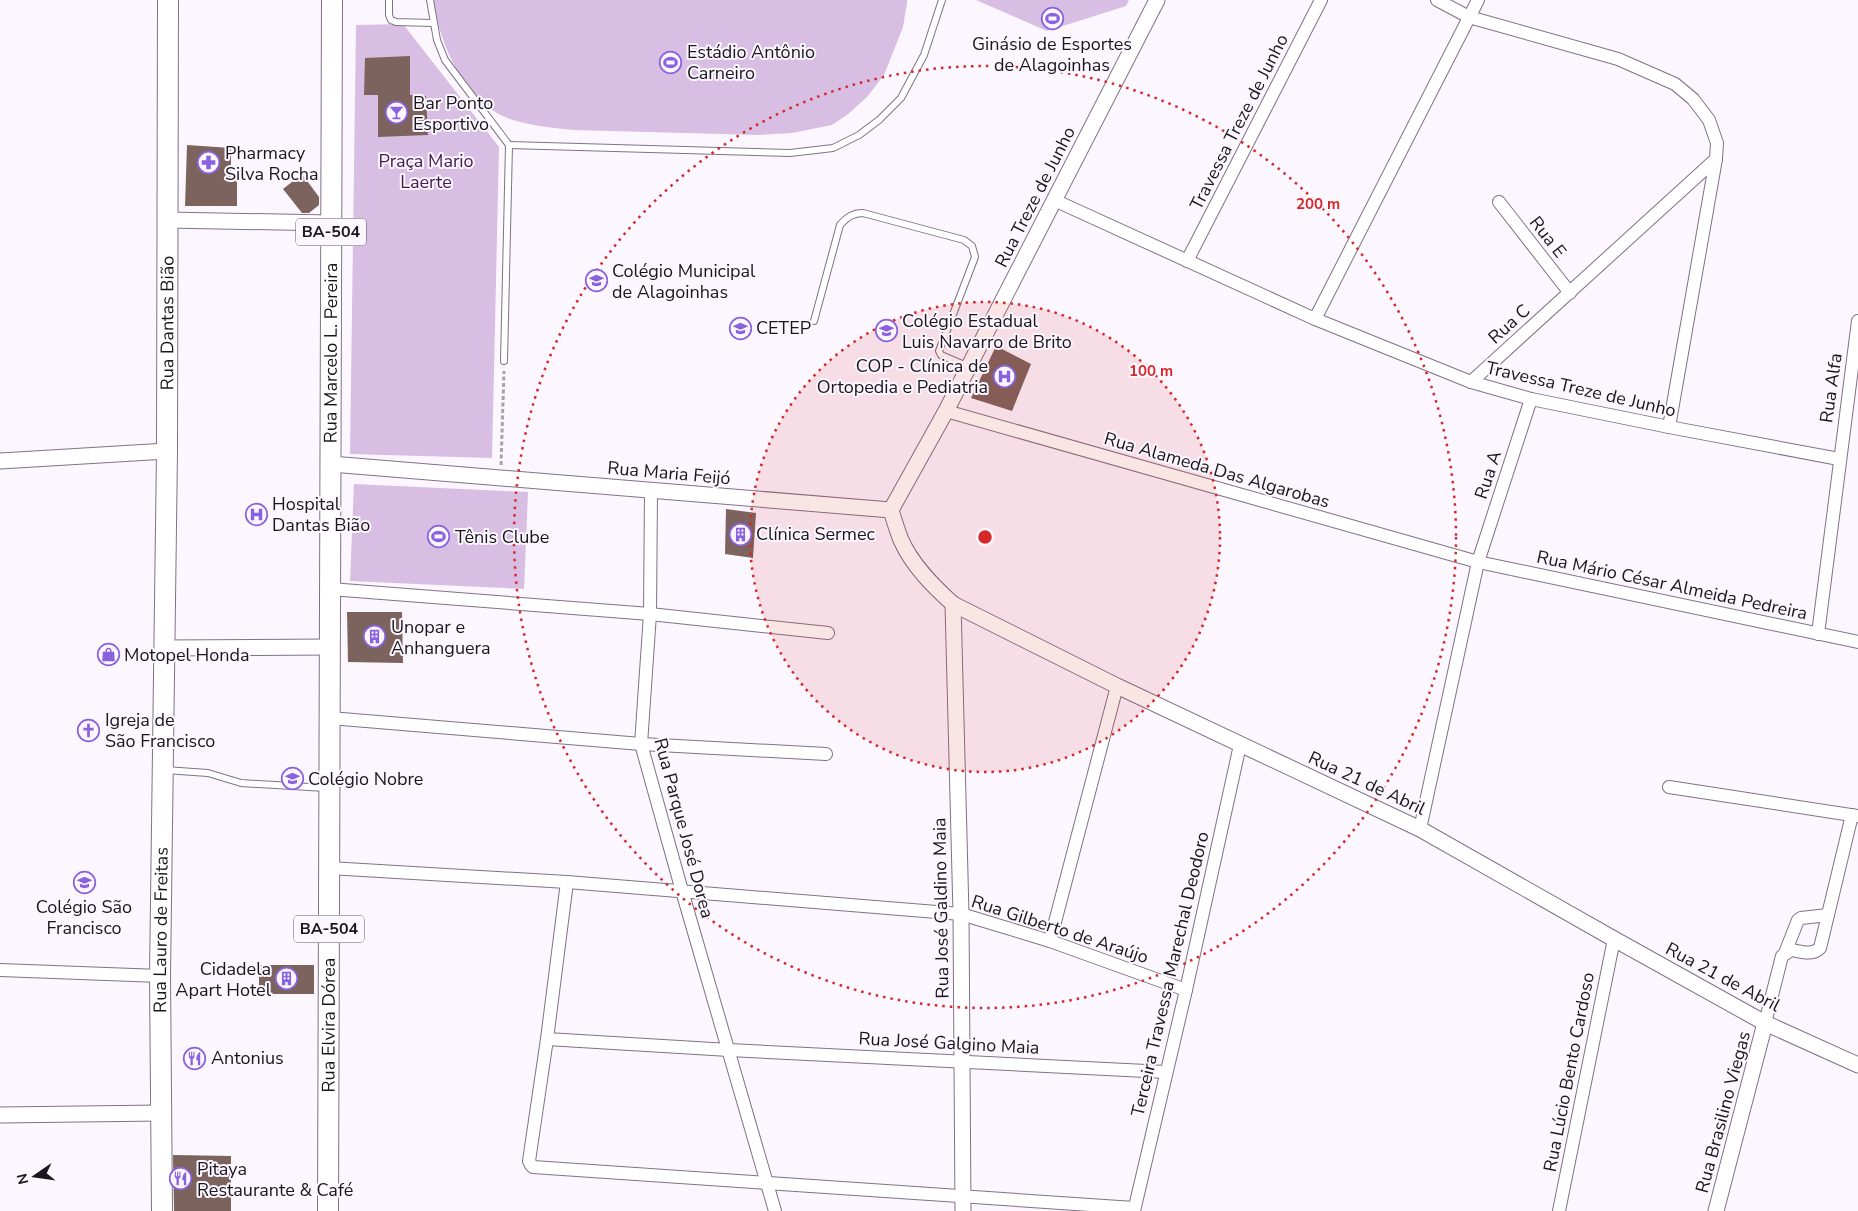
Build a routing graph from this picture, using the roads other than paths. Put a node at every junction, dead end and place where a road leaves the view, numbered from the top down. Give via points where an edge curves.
1 (168, 0) edge
2 (332, 0) edge
3 (389, 0) edge
4 (430, 0) edge
5 (942, 0) edge
6 (1157, 0) edge
7 (1321, 0) edge
8 (1437, 0) edge
9 (1478, 0) edge
10 (1469, 17) junction
11 (433, 23) junction
12 (509, 145) junction
13 (1716, 159) junction
14 (1054, 200) junction
15 (1499, 202) dead end
16 (167, 220) junction
17 (332, 223) junction
18 (1187, 261) junction
19 (1570, 293) junction
20 (1315, 319) junction
21 (814, 321) dead end
22 (1858, 321) edge
23 (504, 361) road end
24 (969, 367) junction
25 (1471, 382) junction
26 (1531, 399) junction
27 (946, 411) junction
28 (1669, 427) junction
29 (167, 451) junction
30 (1839, 459) junction
31 (0, 461) edge
32 (331, 464) junction
33 (651, 490) junction
34 (891, 510) junction
35 (1478, 562) junction
36 (330, 590) junction
37 (953, 604) junction
38 (650, 614) junction
39 (828, 633) dead end
40 (1818, 634) junction
41 (1858, 642) edge
42 (330, 647) junction
43 (163, 648) junction
44 (1117, 686) junction
45 (330, 718) junction
46 (641, 744) junction
47 (1240, 745) junction
48 (826, 754) dead end
49 (162, 770) junction
50 (1669, 787) dead end
51 (330, 788) junction
52 (1855, 815) edge
53 (1420, 829) junction
54 (329, 868) junction
55 (567, 882) junction
56 (682, 891) junction
57 (961, 914) junction
58 (1828, 915) junction
59 (1614, 939) junction
60 (1050, 941) junction
61 (1785, 952) junction
62 (0, 970) edge
63 (160, 976) junction
64 (1186, 990) junction
65 (1765, 1023) junction
66 (547, 1039) junction
67 (729, 1050) junction
68 (962, 1061) junction
69 (1858, 1065) edge
70 (1166, 1072) junction
71 (161, 1113) junction
72 (0, 1115) edge
73 (768, 1182) junction
74 (963, 1203) edge
75 (1134, 1210) edge
76 (162, 1211) edge
77 (328, 1211) edge
78 (775, 1211) edge
79 (1559, 1211) edge
80 (1716, 1211) edge

1 - 16 main road, Rua Dantas Bião
2 - 17 main road, Rua Marcelo L. Pereira / BA-504
3 - 11 lane via 391,20
4 - 11 lane
5 - 12 lane via 924,55 901,98 859,135 834,148 790,152
6 - 14 street, Rua Treze de Junho
7 - 18 street, Travessa Treze de Junho
8 - 10 street
9 - 10 street
10 - 13 street via 1618,59 1675,84 1693,99 1709,120 1717,142
10 - 20 street
11 - 12 lane via 445,60
12 - 23 lane
13 - 19 street, Rua C
13 - 28 street
14 - 18 street, Travessa Treze de Junho
14 - 24 street, Rua Treze de Junho
15 - 19 street, Rua E
16 - 17 street
16 - 29 main road, Rua Dantas Bião
17 - 32 main road, Rua Marcelo L. Pereira / BA-504
18 - 20 street, Travessa Treze de Junho
19 - 25 street, Rua C
20 - 25 street, Travessa Treze de Junho
21 - 24 lane via 840,225 846,217 864,213 964,240 972,246 975,256 939,351 941,355
22 - 30 street, Rua Alfa
24 - 27 street, Rua Treze de Junho
25 - 26 street, Travessa Treze de Junho
26 - 28 street, Travessa Treze de Junho
26 - 35 street, Rua A
27 - 34 street
27 - 35 street, Rua Alameda Das Algarobas
28 - 30 street, Travessa Treze de Junho
29 - 31 street
29 - 43 main road, Rua Dantas Bião
30 - 40 street, Rua Alfa
32 - 33 street, Rua Maria Feijó
32 - 36 main road, Rua Marcelo L. Pereira / BA-504
33 - 34 street, Rua Maria Feijó
33 - 38 street, Rua Parque José Dorea
34 - 37 street, Rua 21 de Abril via 902,541 916,564
35 - 40 street, Rua Mário César Almeida Pedreira
35 - 53 street, Rua A
36 - 38 street
36 - 42 main road, Rua Marcelo L. Pereira / BA-504
37 - 44 street, Rua 21 de Abril
37 - 57 street, Rua José Galdino Maia
38 - 39 street
38 - 46 street, Rua Parque José Dorea
40 - 41 street, Rua Mário César Almeida Pedreira
42 - 43 street
42 - 45 main road, Rua Elvira Dórea / BA-504
43 - 49 main road, Rua Lauro de Freitas
44 - 47 street, Rua 21 de Abril
44 - 60 street
45 - 46 street
45 - 51 main road, Rua Elvira Dórea / BA-504
46 - 48 street
46 - 56 street, Rua Parque José Dorea
47 - 53 street, Rua 21 de Abril
47 - 64 street, Terceira Travessa Marechal Deodoro
49 - 51 lane via 208,772 241,783
49 - 63 main road, Rua Lauro de Freitas
50 - 52 street
51 - 54 main road, Rua Elvira Dórea / BA-504
52 - 58 street
53 - 59 street, Rua 21 de Abril
54 - 55 street, Rua Gilberto de Araújo
54 - 77 main road, Rua Elvira Dórea / BA-504
55 - 56 street, Rua Gilberto de Araújo
55 - 66 street
56 - 57 street, Rua Gilberto de Araújo
56 - 67 street, Rua Parque José Dorea
57 - 60 street, Rua Gilberto de Araújo
57 - 68 street, Rua José Galdino Maia
58 - 61 street via 1798,920
58 - 61 street via 1820,948 1816,952
59 - 65 street, Rua 21 de Abril
59 - 79 street, Rua Lúcio Bento Cardoso
60 - 64 street, Rua Gilberto de Araújo
61 - 65 street
62 - 63 street
63 - 71 main road, Rua Lauro de Freitas
64 - 70 street, Terceira Travessa Marechal Deodoro
65 - 69 street, Rua 21 de Abril
65 - 80 street, Rua Brasilino Viegas
66 - 67 street
66 - 73 street via 529,1161 533,1167
67 - 68 street, Rua José Galgino Maia
67 - 73 street, Rua Parque José Dorea
68 - 70 street, Rua José Galgino Maia
68 - 74 street, Rua José Galdino Maia
70 - 75 street, Terceira Travessa Marechal Deodoro
71 - 72 street
71 - 76 main road, Rua Lauro de Freitas
73 - 74 street
73 - 78 street, Rua Parque José Dorea
74 - 75 street

